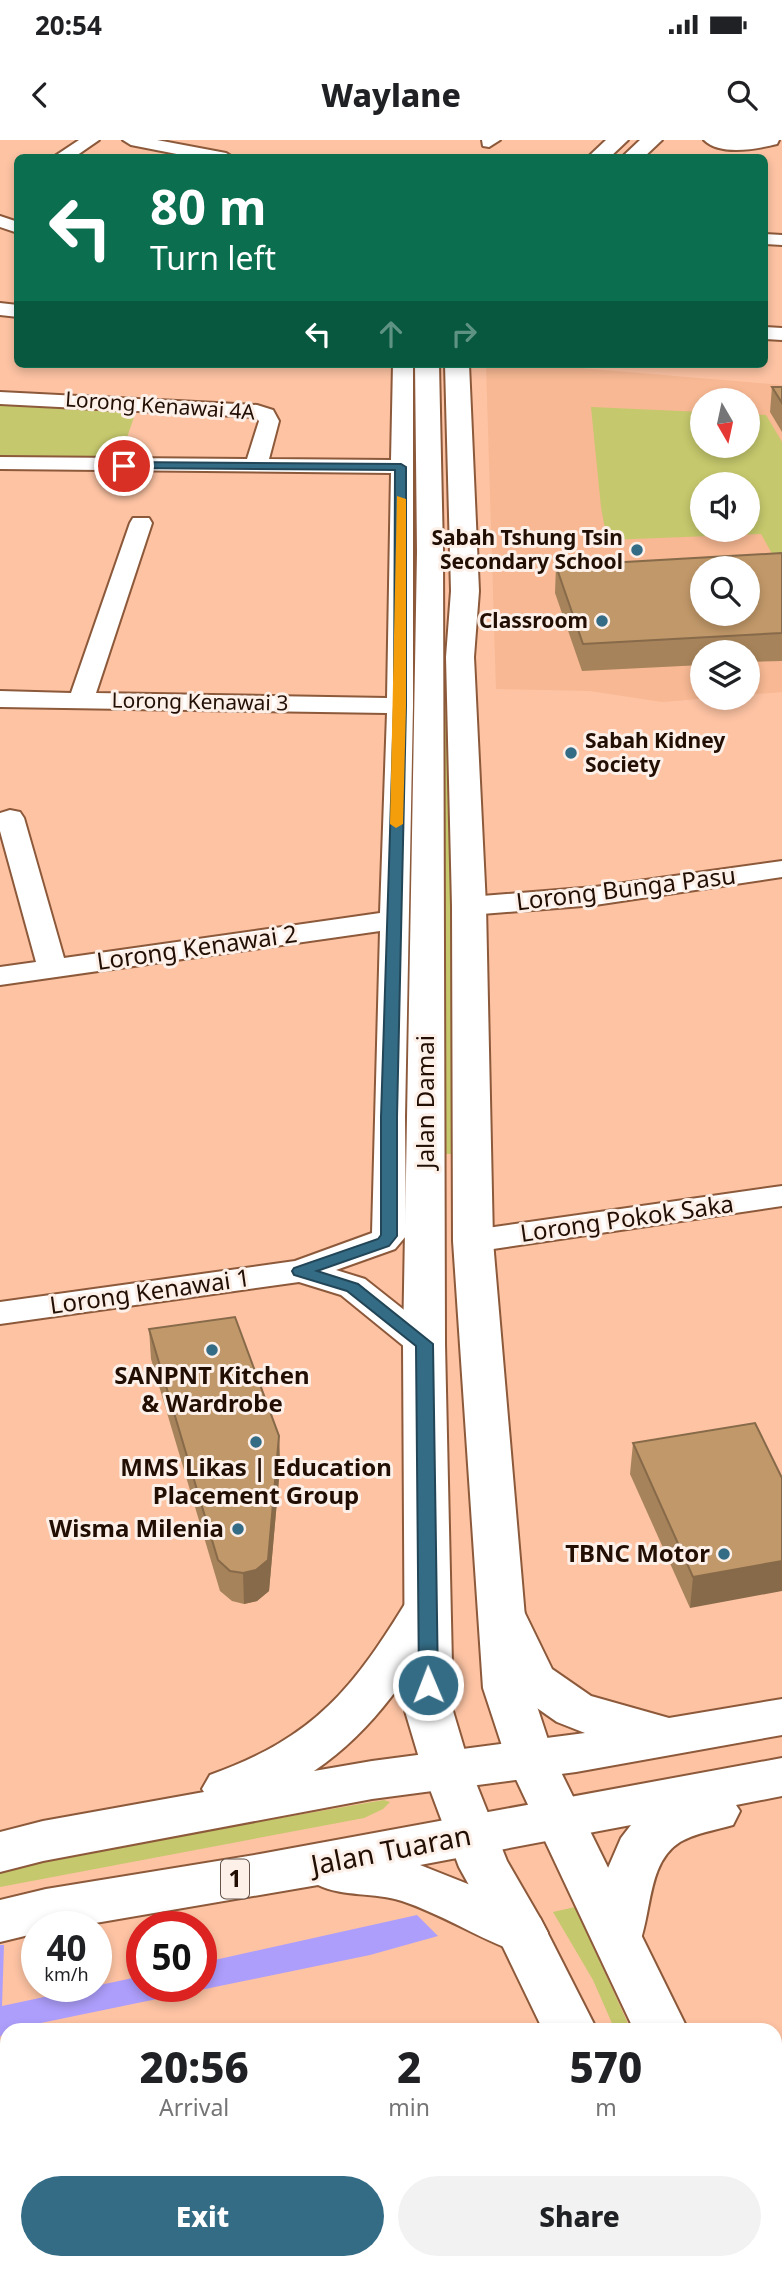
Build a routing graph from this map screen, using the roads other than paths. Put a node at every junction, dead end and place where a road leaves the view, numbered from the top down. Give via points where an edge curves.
1 (91, 140) edge
2 (131, 140) edge
3 (618, 140) edge
4 (652, 140) edge
5 (712, 140) edge
6 (771, 140) edge
7 (67, 154) edge
8 (205, 154) edge
9 (601, 154) edge
10 (635, 154) edge
11 (403, 368) edge
12 (427, 368) edge
13 (457, 368) edge
14 (0, 398) edge
15 (0, 463) edge
16 (256, 467) junction
17 (401, 467) junction
18 (141, 523) dead end
19 (0, 699) edge
20 (81, 699) junction
21 (400, 706) junction
22 (10, 818) dead end
23 (782, 869) edge
24 (469, 906) junction
25 (394, 920) junction
26 (52, 968) junction
27 (0, 976) edge
28 (782, 1196) edge
29 (473, 1241) junction
30 (300, 1271) junction
31 (0, 1313) edge
32 (424, 1344) junction
33 (428, 1606) junction
34 (501, 1609) junction
35 (782, 1717) edge
36 (671, 1736) junction
37 (530, 1758) junction
38 (446, 1768) junction
39 (782, 1777) edge
40 (782, 1798) edge
41 (558, 1819) junction
42 (470, 1834) junction
43 (21, 1846) edge
44 (260, 1875) junction
45 (0, 1921) edge
46 (522, 1933) junction
47 (618, 1937) junction
48 (567, 2023) edge
49 (657, 2023) edge

1 - 7 street
2 - 8 street
3 - 9 main road
4 - 10 main road
5 - 6 street via 748,146
11 - 17 street
12 - 32 main road, Jalan Damai via 430,552
13 - 24 main road, Jalan Damai via 465,590 460,657
14 - 16 street, Lorong Kenawai 4A via 257,411 269,421
15 - 16 street
16 - 17 street
17 - 21 street
18 - 20 street
19 - 20 street, Lorong Kenawai 3
20 - 21 street, Lorong Kenawai 3
21 - 25 street
22 - 26 street
23 - 24 street, Lorong Bunga Pasu via 595,895
24 - 29 main road, Jalan Damai
25 - 26 street, Lorong Kenawai 2
25 - 30 street via 389,1236
26 - 27 street, Lorong Kenawai 2
28 - 29 street, Lorong Pokok Saka
29 - 34 main road, Jalan Damai
30 - 31 street, Lorong Kenawai 1
30 - 32 street via 353,1287
32 - 33 main road, Jalan Damai
33 - 38 main road, Jalan Damai via 429,1712
33 - 43 main road via 372,1693 296,1760 257,1780
34 - 36 main road via 534,1681 574,1709
34 - 37 main road, Jalan Damai via 507,1688
35 - 36 main road
36 - 37 main road
37 - 38 main road
37 - 41 main road, Jalan Damai
38 - 42 main road, Jalan Damai
38 - 43 main road
39 - 41 main road, Jalan Tuaran / 1
40 - 47 main road via 687,1816 655,1830 638,1850
41 - 42 main road, Jalan Tuaran / 1
41 - 47 main road, Jalan Damai
42 - 44 main road, Jalan Tuaran / 1
42 - 46 main road, Jalan Damai
44 - 45 main road, Jalan Tuaran / 1
44 - 46 main road via 346,1870 376,1874 425,1888
46 - 48 main road, Jalan Damai
47 - 49 main road, Jalan Damai

